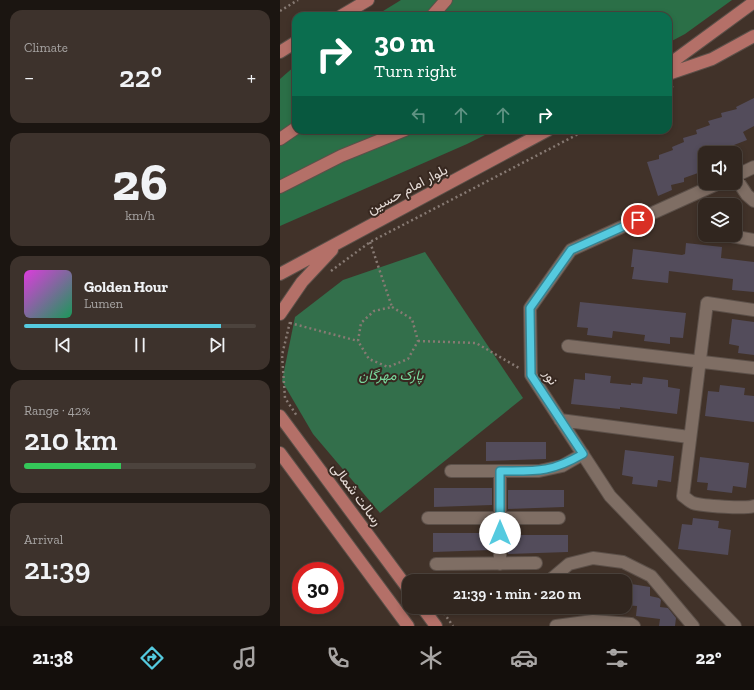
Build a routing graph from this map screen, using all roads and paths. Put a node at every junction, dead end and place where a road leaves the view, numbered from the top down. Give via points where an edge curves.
1 (298, 0) edge
2 (368, 0) edge
3 (446, 0) edge
4 (754, 2) edge
5 (280, 11) edge
6 (348, 12) edge
7 (436, 12) edge
8 (754, 36) edge
9 (292, 44) edge
10 (280, 52) edge
11 (672, 62) edge
12 (672, 73) edge
13 (292, 131) edge
14 (395, 134) edge
15 (541, 134) edge
16 (578, 134) edge
17 (280, 139) edge
18 (754, 167) edge
19 (742, 173) edge
20 (742, 186) edge
21 (280, 187) edge
22 (704, 190) edge
23 (754, 202) edge
24 (742, 238) edge
25 (754, 240) edge
26 (340, 242) junction
27 (370, 242) junction
28 (280, 274) edge
29 (326, 276) dead end
30 (392, 307) junction
31 (754, 310) edge
32 (286, 315) edge
33 (290, 322) junction
34 (358, 341) junction
35 (418, 341) junction
36 (568, 346) dead end
37 (700, 361) junction
38 (754, 368) edge
39 (531, 375) junction
40 (280, 416) edge
41 (298, 417) dead end
42 (560, 420) junction
43 (690, 437) junction
44 (280, 453) edge
45 (583, 454) junction
46 (451, 471) dead end
47 (500, 471) junction
48 (754, 506) edge
49 (428, 518) dead end
50 (500, 518) junction
51 (559, 518) dead end
52 (536, 563) dead end
53 (436, 564) dead end
54 (500, 564) junction
55 (557, 574) edge
56 (402, 581) edge
57 (427, 614) edge
58 (444, 614) edge
59 (729, 624) edge
60 (408, 626) edge
61 (436, 626) edge
62 (453, 626) edge
63 (556, 626) edge
64 (634, 626) edge
65 (693, 626) edge

1 - 5 path
2 - 6 main road
3 - 7 main road
4 - 11 main road
8 - 12 main road via 712,59
9 - 10 main road
13 - 17 main road
14 - 21 main road via 341,156
15 - 26 main road, بلوار امام حسین
16 - 27 path
18 - 19 street
20 - 23 street
22 - 39 street, نور via 571,250 530,308
24 - 25 street
26 - 28 main road, بلوار امام حسین
26 - 32 main road via 302,282
27 - 29 path
27 - 30 path
30 - 34 path via 374,311 361,324
30 - 35 path via 412,319
31 - 37 street via 708,303
32 - 33 path
33 - 34 path
33 - 41 path via 282,355 285,398
34 - 35 path via 368,360 388,367 408,360
35 - 39 path via 476,343
36 - 37 street
37 - 38 street
37 - 43 street
39 - 42 street, نور
40 - 56 main road, رسالت شمالی
42 - 43 street
42 - 45 street, نور
43 - 48 street via 682,496 693,503 732,507
44 - 60 main road
45 - 47 street via 562,466 539,471
45 - 59 street, نور via 610,496
46 - 47 street
47 - 50 street
49 - 50 street
50 - 51 street
50 - 54 street
52 - 54 street
53 - 54 street
55 - 65 street via 569,564 593,558 623,562 650,576
57 - 61 main road
58 - 62 path
63 - 64 street via 593,621

